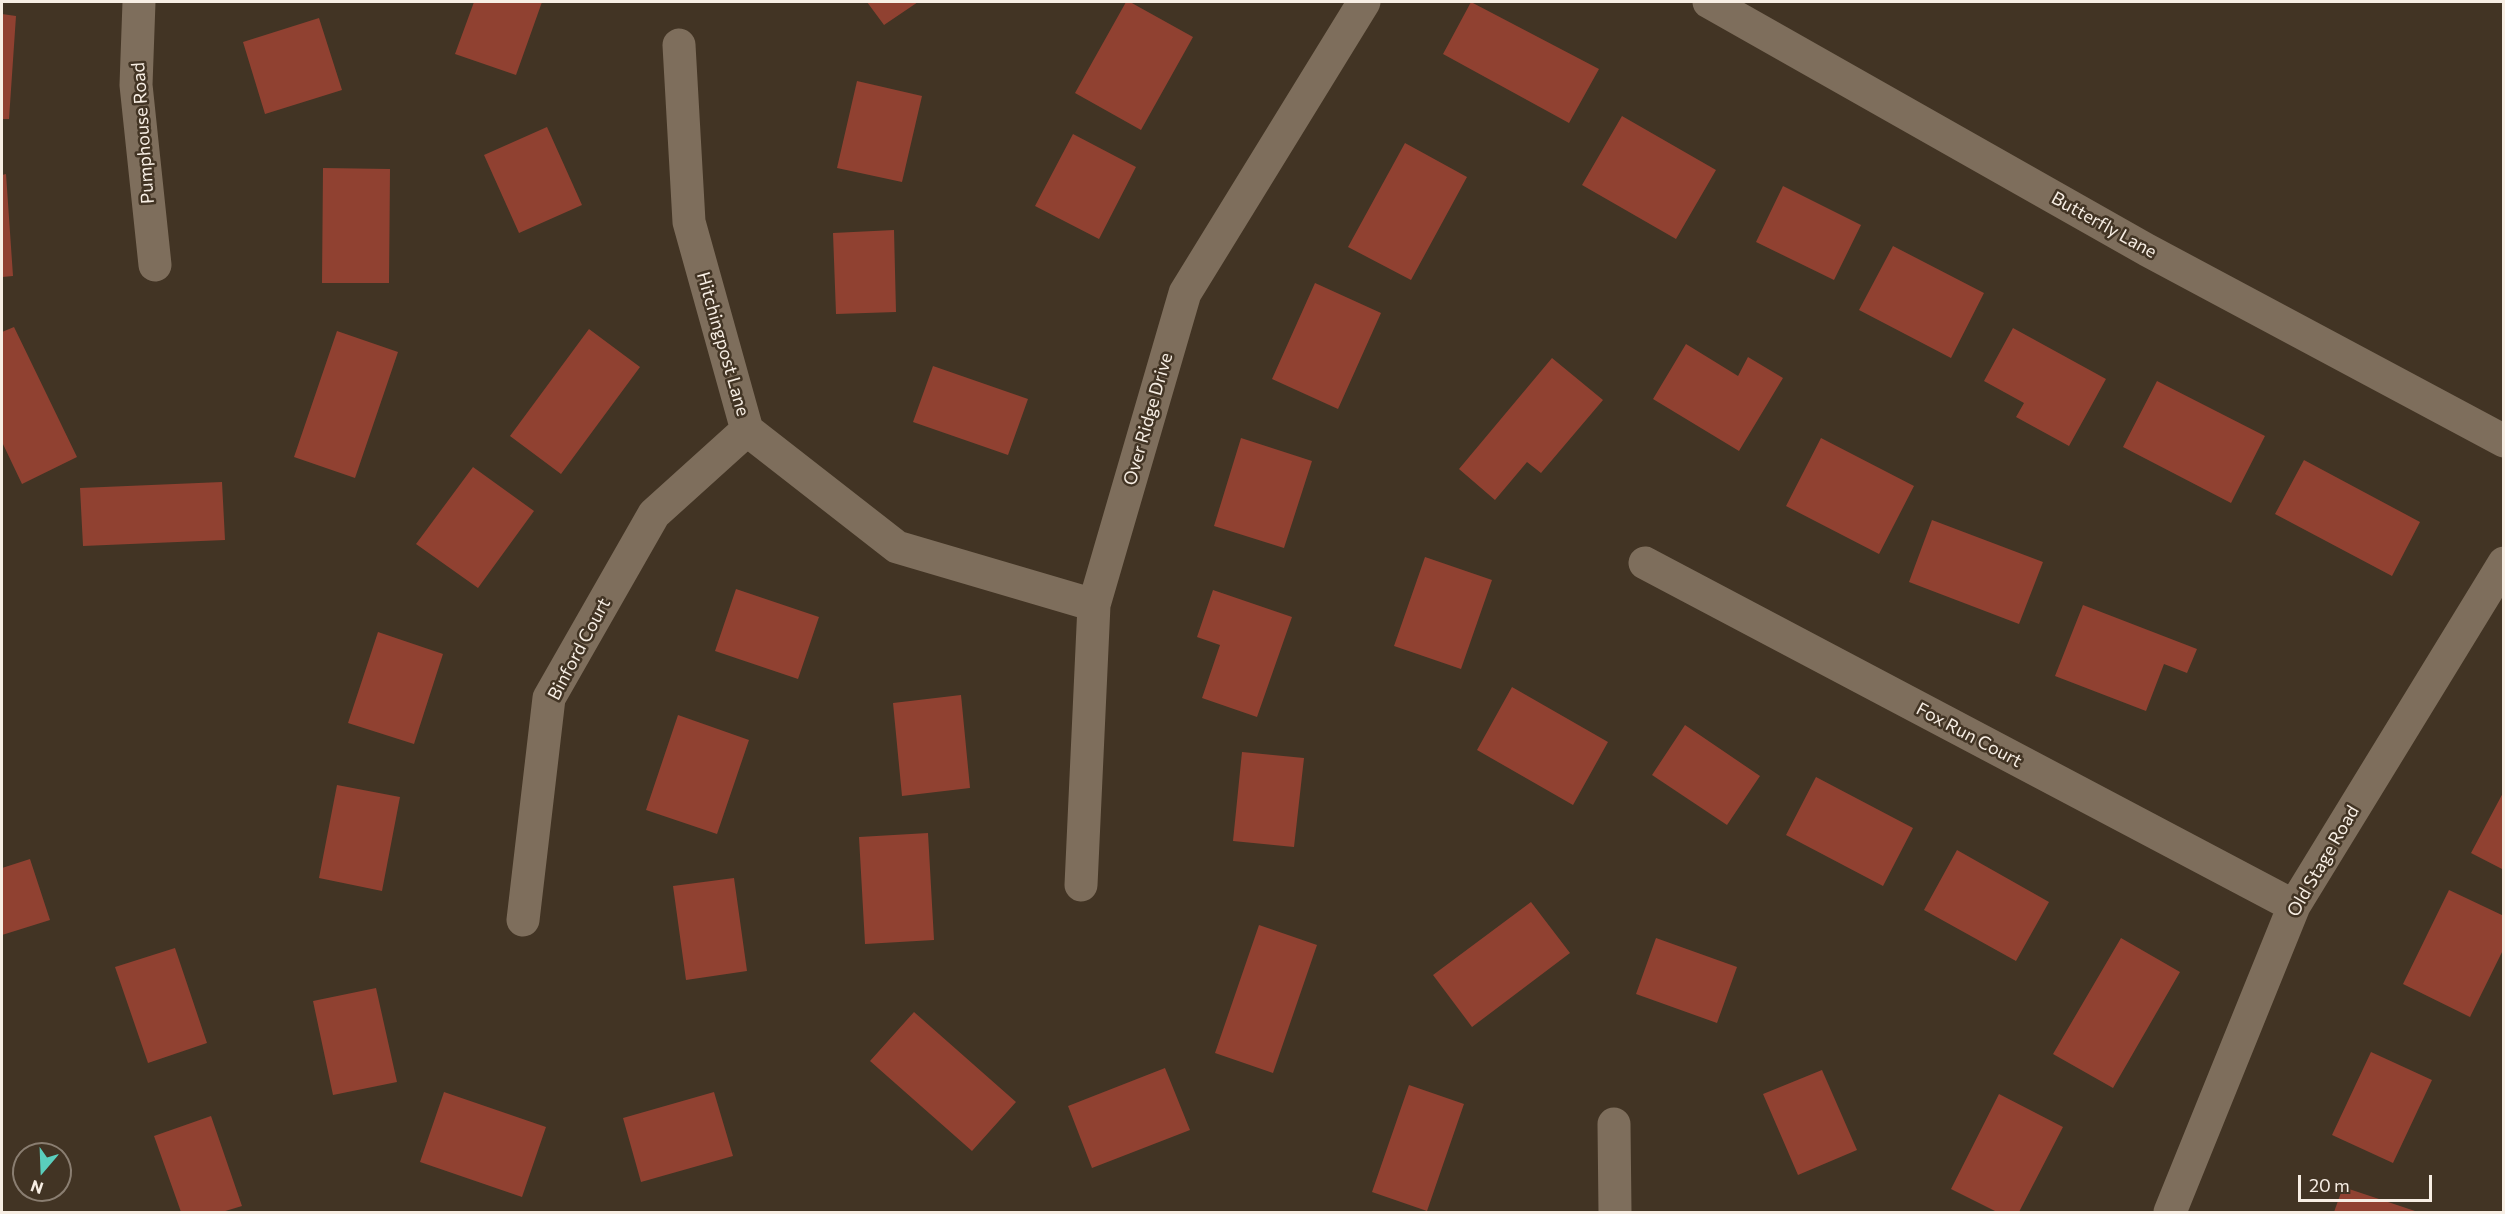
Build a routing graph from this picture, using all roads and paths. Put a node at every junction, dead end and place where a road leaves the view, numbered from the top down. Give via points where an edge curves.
1 (139, 2) edge
2 (1364, 2) edge
3 (1709, 2) edge
4 (679, 45) dead end
5 (154, 265) dead end
6 (747, 430) junction
7 (2504, 441) edge
8 (1645, 563) dead end
9 (2504, 563) edge
10 (1094, 605) junction
11 (1081, 885) dead end
12 (2294, 906) junction
13 (523, 920) dead end
14 (1614, 1124) dead end
15 (1615, 1212) edge
16 (2170, 1212) edge

1 - 5 street, Pumphouse Road via 136,85
2 - 10 street, Over Ridge Drive via 1185,293
3 - 7 street, Butterfly Lane via 2147,250
4 - 6 street, Hitchingpost Lane via 689,222
6 - 10 street, Hitchingpost Lane via 897,547
6 - 13 street, Binford Court via 654,514 549,698
8 - 12 street, Fox Run Court
9 - 12 street, Old Stage Road
10 - 11 street, Over Ridge Drive
12 - 16 street, Old Stage Road
14 - 15 street

